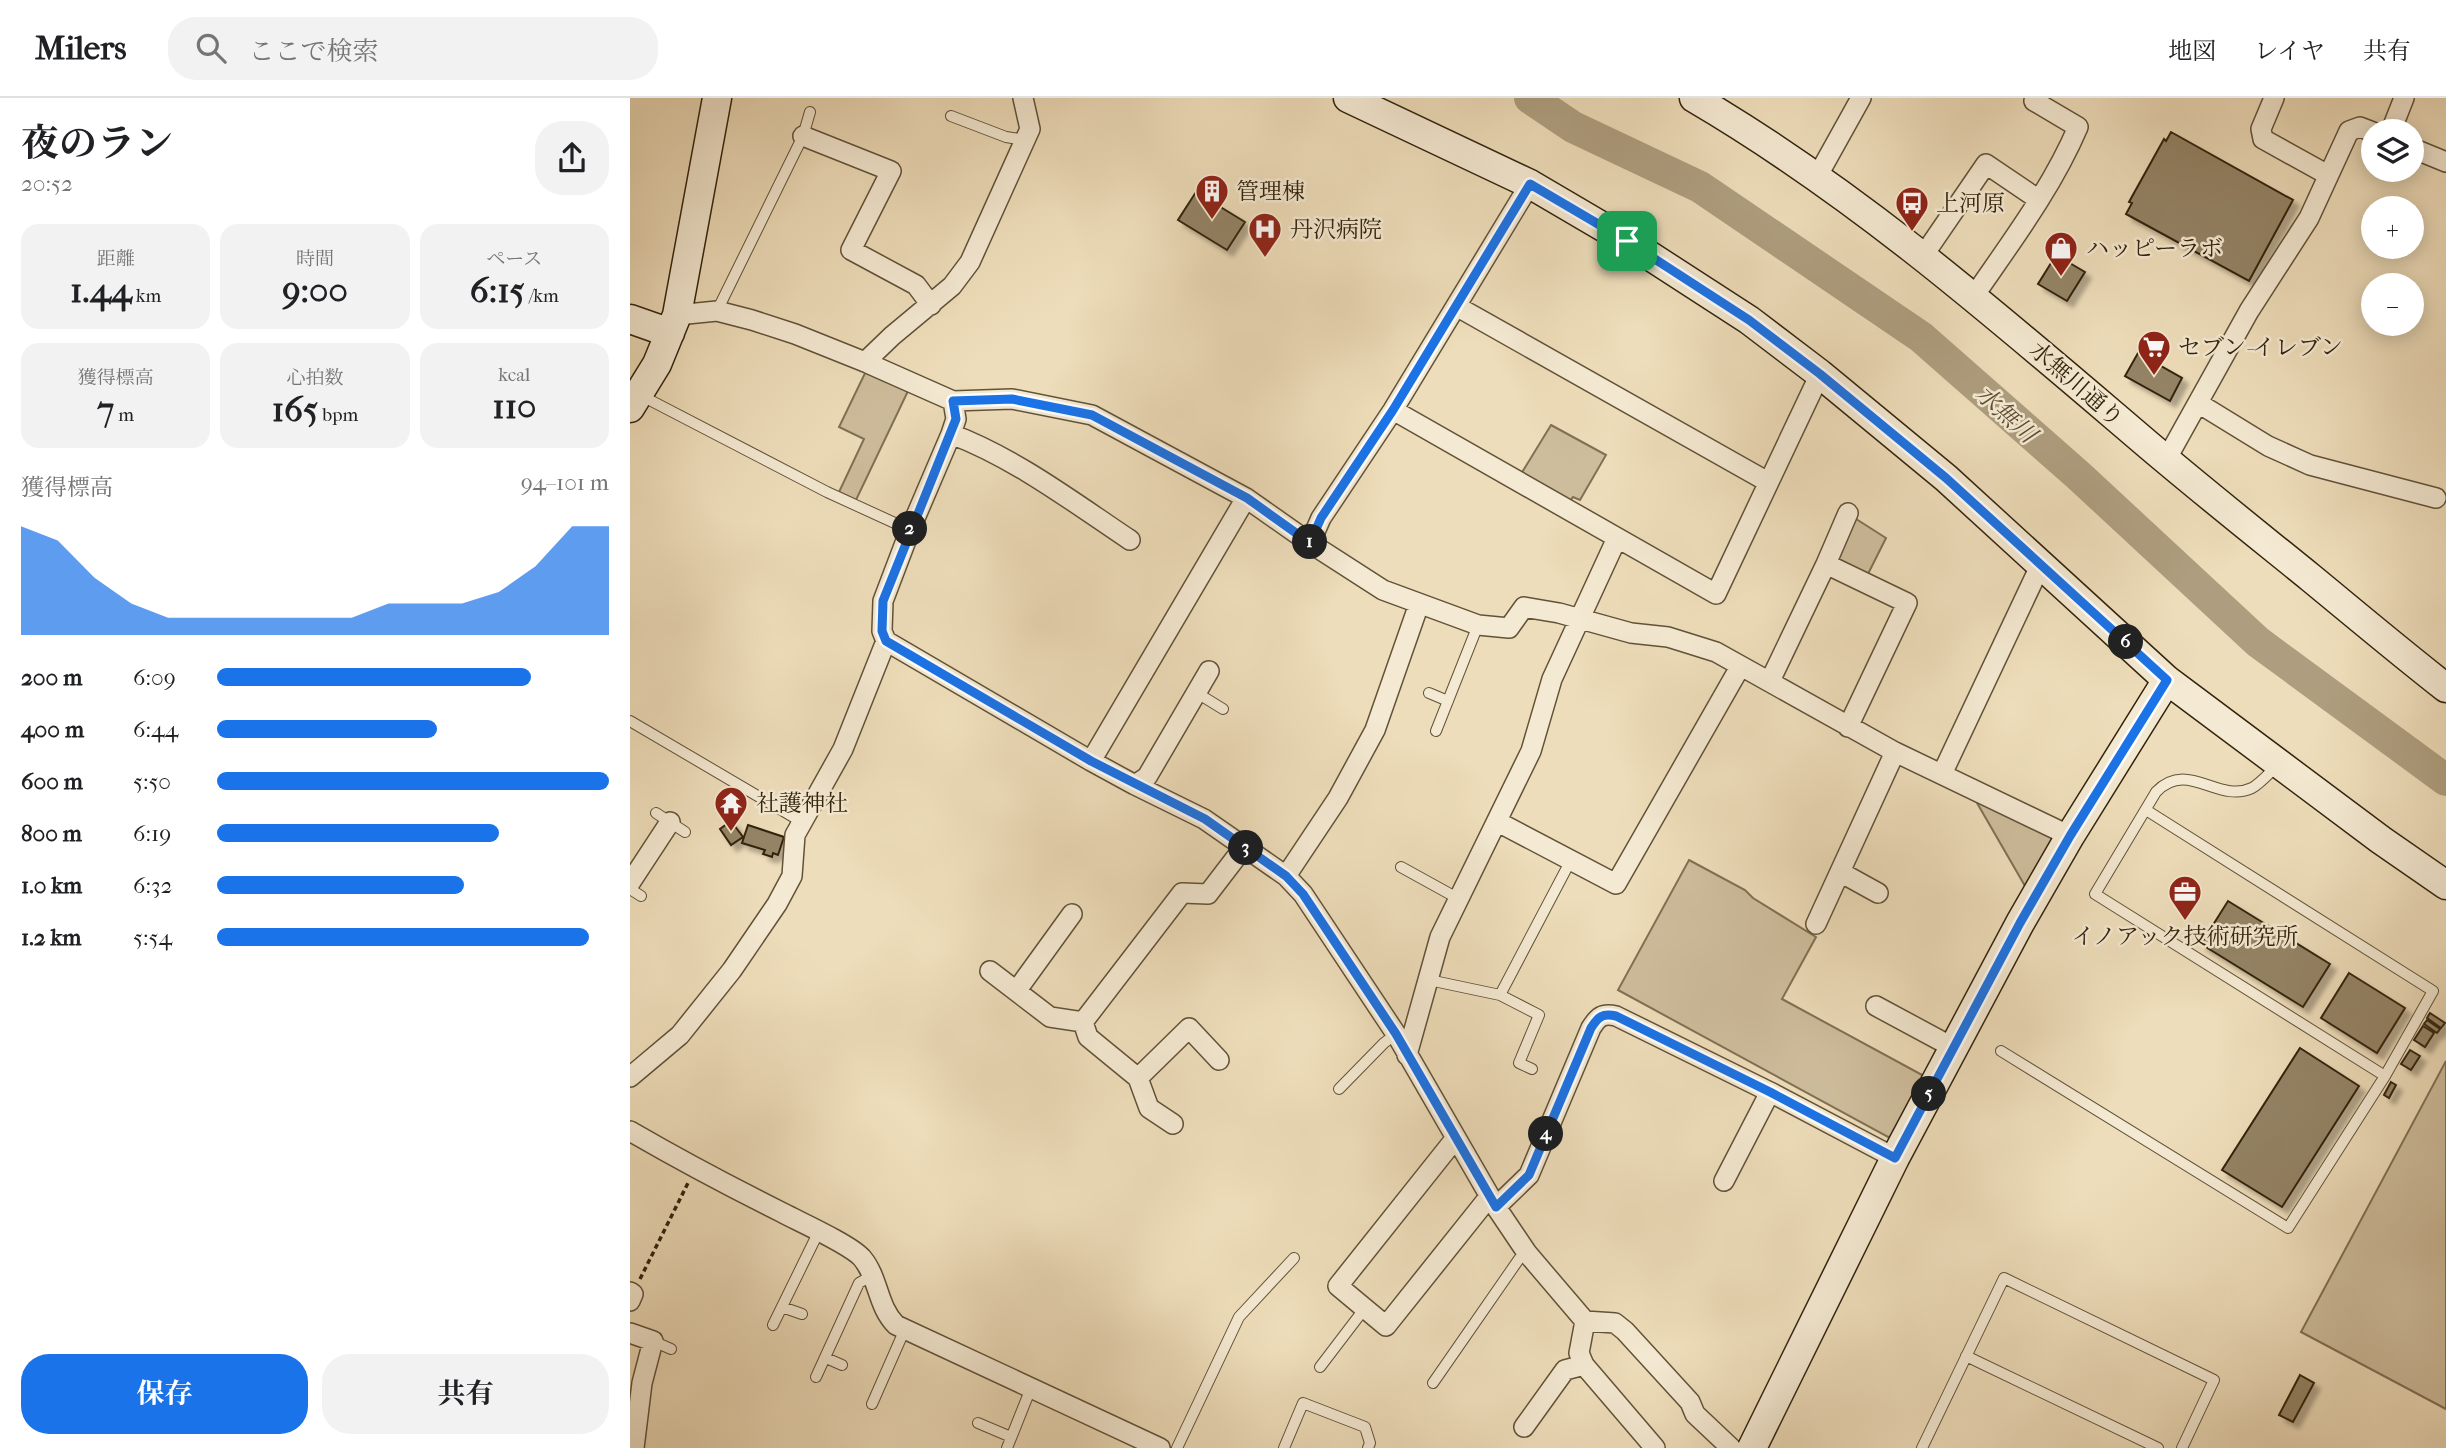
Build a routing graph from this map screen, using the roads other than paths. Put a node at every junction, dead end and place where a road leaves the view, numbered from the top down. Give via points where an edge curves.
1 (717, 98) edge
2 (1023, 98) edge
3 (1348, 98) edge
4 (1695, 98) edge
5 (2274, 98) edge
6 (2404, 98) edge
7 (1853, 101) edge
8 (2034, 101) dead end
9 (810, 112) dead end
10 (951, 116) dead end
11 (2396, 119) edge
12 (2361, 127) edge
13 (803, 136) junction
14 (1025, 140) junction
15 (2424, 153) edge
16 (2446, 162) edge
17 (2329, 175) junction
18 (1817, 177) junction
19 (1530, 184) junction
20 (2039, 200) junction
21 (1923, 256) junction
22 (1974, 296) junction
23 (931, 305) junction
24 (1456, 306) junction
25 (717, 311) junction
26 (630, 319) edge
27 (674, 324) junction
28 (865, 362) junction
29 (1820, 374) junction
30 (635, 401) edge
31 (953, 401) junction
32 (2199, 402) junction
33 (1393, 410) junction
34 (951, 434) junction
35 (2166, 460) junction
36 (1768, 482) junction
37 (1247, 498) junction
38 (2435, 498) dead end
39 (1848, 513) dead end
40 (910, 530) junction
41 (1618, 538) junction
42 (1130, 540) dead end
43 (1310, 543) junction
44 (1826, 564) junction
45 (2041, 564) junction
46 (1419, 604) junction
47 (1580, 620) junction
48 (1478, 625) junction
49 (886, 641) junction
50 (1740, 667) junction
51 (1209, 671) dead end
52 (2167, 680) junction
53 (1770, 681) junction
54 (2446, 688) edge
55 (1197, 693) junction
56 (1429, 694) dead end
57 (1448, 701) junction
58 (1223, 709) dead end
59 (630, 721) edge
60 (1849, 727) junction
61 (1436, 731) dead end
62 (1895, 752) junction
63 (1091, 761) junction
64 (2280, 763) junction
65 (1942, 774) junction
66 (1135, 785) junction
67 (2146, 810) junction
68 (670, 822) dead end
69 (802, 822) junction
70 (1498, 822) junction
71 (2070, 836) junction
72 (1244, 847) junction
73 (1571, 860) junction
74 (1401, 867) dead end
75 (1840, 872) junction
76 (1286, 876) junction
77 (2446, 885) edge
78 (630, 889) edge
79 (635, 890) edge
80 (1878, 893) dead end
81 (1459, 900) junction
82 (1072, 914) dead end
83 (1816, 924) dead end
84 (990, 971) dead end
85 (1429, 980) junction
86 (1017, 990) junction
87 (1500, 995) junction
88 (1876, 1006) dead end
89 (1083, 1021) junction
90 (1396, 1034) junction
91 (1954, 1048) junction
92 (2001, 1051) dead end
93 (1407, 1055) junction
94 (1219, 1059) dead end
95 (1532, 1069) dead end
96 (2385, 1076) junction
97 (630, 1077) edge
98 (1138, 1078) junction
99 (1339, 1089) dead end
100 (1770, 1092) junction
101 (1173, 1125) dead end
102 (630, 1131) edge
103 (1455, 1139) junction
104 (1895, 1158) junction
105 (1724, 1181) dead end
106 (1493, 1202) junction
107 (819, 1231) junction
108 (1527, 1253) junction
109 (1294, 1258) dead end
110 (873, 1275) junction
111 (782, 1307) junction
112 (1365, 1308) junction
113 (802, 1314) dead end
114 (1585, 1321) junction
115 (773, 1325) dead end
116 (905, 1329) junction
117 (630, 1333) edge
118 (1966, 1356) junction
119 (825, 1358) junction
120 (842, 1365) dead end
121 (1584, 1365) junction
122 (1320, 1367) dead end
123 (816, 1377) dead end
124 (1433, 1383) dead end
125 (1031, 1388) junction
126 (872, 1404) dead end
127 (978, 1423) dead end
128 (1524, 1427) dead end
129 (1011, 1437) junction
130 (1137, 1443) edge
131 (634, 1448) edge
132 (1007, 1448) edge
133 (1160, 1448) edge
134 (1177, 1448) edge
135 (1284, 1448) edge
136 (1368, 1448) edge
137 (1655, 1448) edge
138 (1731, 1448) edge
139 (1752, 1448) edge
140 (1922, 1448) edge
141 (2158, 1448) edge
142 (2182, 1448) edge

1 - 27 street
2 - 14 street via 1030,130
3 - 19 street
4 - 18 street, 水無川通り
5 - 17 street via 2261,129 2263,139
6 - 11 street
7 - 18 street
8 - 20 street via 2078,127
9 - 13 lane
10 - 14 lane
12 - 17 street via 2349,131
13 - 23 street via 891,171 851,250 916,285
13 - 25 lane
14 - 23 street via 970,262
15 - 16 street
17 - 32 street via 2309,218 2249,311
18 - 21 street, 水無川通り
19 - 24 street
19 - 29 street via 1749,320
20 - 21 street via 1986,164
20 - 22 street
21 - 22 street, 水無川通り
22 - 35 street, 水無川通り
23 - 28 street
24 - 33 street
24 - 36 street
25 - 27 street
25 - 28 street via 795,334
26 - 27 street
27 - 30 street
28 - 31 street
29 - 36 street
29 - 45 street
30 - 40 lane
31 - 34 street via 956,419
31 - 37 street via 1012,399 1092,415
32 - 35 street
32 - 38 street via 2268,446 2310,465
33 - 41 street
33 - 43 street via 1321,518
34 - 40 street
34 - 42 street via 1043,483
35 - 54 street, 水無川通り
36 - 41 street via 1716,594
37 - 43 street
37 - 63 street
39 - 44 street
40 - 49 street via 883,601
41 - 47 street
43 - 46 street via 1383,590
44 - 53 street
44 - 60 street via 1907,603
45 - 52 street
45 - 65 street
46 - 48 street
46 - 76 street via 1375,730 1338,798
47 - 48 street via 1524,607 1508,628
47 - 50 street via 1668,637 1716,652
47 - 70 street via 1552,679 1531,751
48 - 57 lane
49 - 63 street
49 - 69 street via 844,749
50 - 53 street
50 - 73 street via 1616,884
51 - 55 street
52 - 64 street
52 - 71 street
53 - 60 street
55 - 58 lane
55 - 66 street via 1147,777
56 - 57 lane
57 - 61 lane
59 - 69 lane
60 - 62 street
62 - 65 street
62 - 75 street
63 - 66 street
64 - 67 lane via 2251,788 2230,791 2179,778 2165,783
64 - 77 street
65 - 71 street
66 - 72 street via 1205,819
67 - 96 lane via 2433,991
67 - 96 lane via 2095,894
68 - 79 street
69 - 97 street via 795,835 792,876 777,904 680,1035
70 - 73 street
70 - 81 street
71 - 91 street
72 - 76 street
72 - 89 street via 1208,894 1182,893
73 - 87 lane
74 - 81 lane
75 - 80 street
75 - 83 street via 1821,893
76 - 90 street via 1303,894
78 - 79 lane
81 - 85 street via 1440,937
82 - 86 street
84 - 86 street
85 - 87 lane
85 - 93 street
86 - 89 street via 1050,1017
87 - 95 lane via 1539,1015 1519,1063
88 - 91 street
89 - 98 street via 1088,1037
90 - 93 street
90 - 99 lane
91 - 104 street
92 - 96 lane via 2288,1228
93 - 103 street
94 - 98 street via 1189,1028
98 - 101 street via 1149,1108
100 - 104 street
100 - 105 street
100 - 106 street via 1616,1016 1598,1017 1529,1175
102 - 107 street
103 - 106 street
103 - 112 street via 1338,1286
104 - 139 street
106 - 108 street
106 - 112 street via 1386,1326
107 - 110 street via 862,1256
107 - 111 lane
108 - 114 street
108 - 124 lane
109 - 134 lane via 1239,1317
110 - 116 street via 884,1309
110 - 119 lane via 859,1283
111 - 113 lane
111 - 115 lane
112 - 122 lane
114 - 121 street via 1579,1353
114 - 138 street via 1615,1323 1625,1331 1690,1402 1695,1414
116 - 125 street
116 - 126 lane
117 - 131 street via 662,1345 642,1383
118 - 140 lane
118 - 141 lane
118 - 142 lane via 2004,1278 2214,1380
119 - 120 lane
119 - 123 lane
121 - 128 street via 1565,1370
121 - 137 street
125 - 129 lane
125 - 130 street
127 - 129 lane
129 - 132 lane
130 - 133 street
135 - 136 lane via 1303,1403 1365,1427

